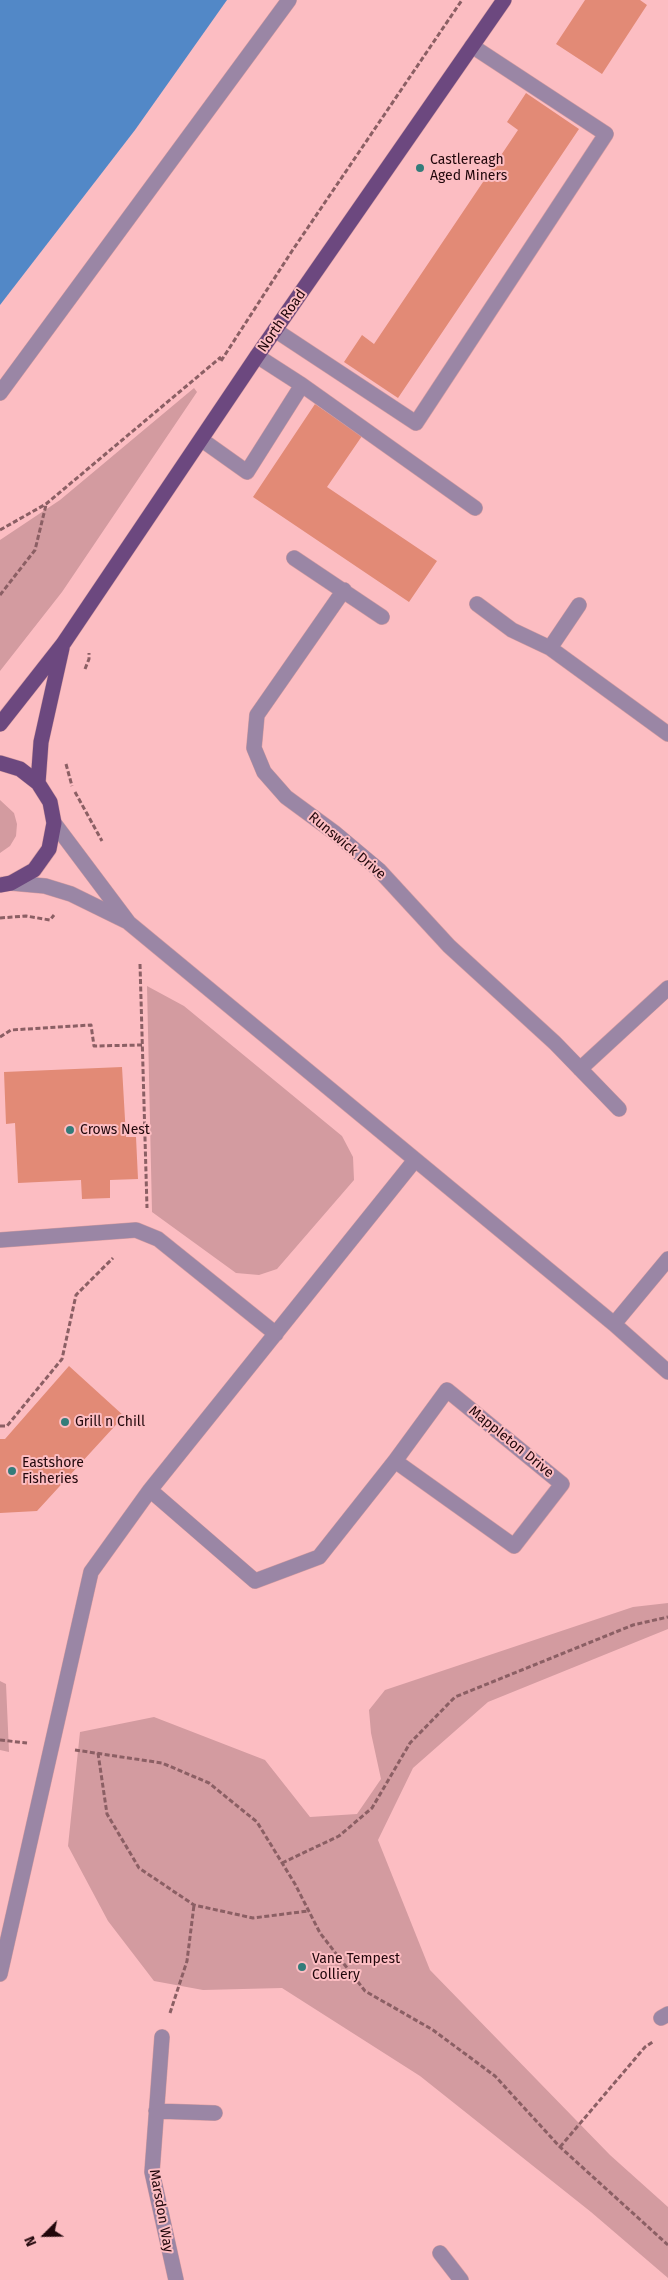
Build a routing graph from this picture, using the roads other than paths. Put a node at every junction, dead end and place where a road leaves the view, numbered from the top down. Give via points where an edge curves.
1 (288, 0) edge
2 (504, 0) edge
3 (472, 46) junction
4 (275, 330) junction
5 (257, 356) junction
6 (302, 385) junction
7 (0, 394) edge
8 (202, 440) junction
9 (476, 508) dead end
10 (294, 558) dead end
11 (344, 590) junction
12 (477, 604) dead end
13 (579, 605) dead end
14 (382, 617) dead end
15 (63, 644) junction
16 (550, 648) junction
17 (0, 724) edge
18 (668, 734) edge
19 (0, 763) edge
20 (38, 783) junction
21 (54, 824) junction
22 (6, 884) edge
23 (129, 923) junction
24 (668, 988) edge
25 (580, 1069) junction
26 (619, 1109) dead end
27 (415, 1160) junction
28 (0, 1240) edge
29 (668, 1259) edge
30 (614, 1324) junction
31 (276, 1334) junction
32 (668, 1372) edge
33 (395, 1461) junction
34 (150, 1490) junction
35 (0, 1974) edge
36 (162, 2037) road end
37 (156, 2112) junction
38 (215, 2113) dead end
39 (440, 2253) dead end
40 (176, 2280) edge
41 (461, 2280) edge

1 - 7 street
2 - 3 main road, North Road
3 - 4 main road, North Road
3 - 4 street via 606,134 416,423
4 - 5 main road, North Road
5 - 6 street
5 - 8 main road, North Road
6 - 8 street via 247,472
6 - 9 street
8 - 15 main road, North Road
10 - 11 street
11 - 14 street
11 - 25 street, Runswick Drive via 257,715 254,748 264,772 286,797 379,870 449,946
12 - 16 street via 512,630
13 - 16 street
15 - 17 main road, North Road
15 - 20 main road via 41,742
16 - 18 street
19 - 20 main road via 20,769
20 - 21 main road via 50,802
21 - 22 main road via 48,849 34,870
21 - 23 street
22 - 23 street via 46,886 71,894
23 - 27 street
24 - 25 street
25 - 26 street, Runswick Drive
27 - 30 street
27 - 31 street
28 - 31 street via 136,1230 158,1239
29 - 30 street
30 - 32 street
31 - 34 street
33 - 33 street, Mappleton Drive via 448,1390 562,1484 514,1546
33 - 34 street, Mappleton Drive via 320,1557 255,1581
34 - 35 street via 91,1572
36 - 37 street, Marsdon Way
37 - 38 street
37 - 40 street, Marsdon Way via 152,2172
39 - 41 street

